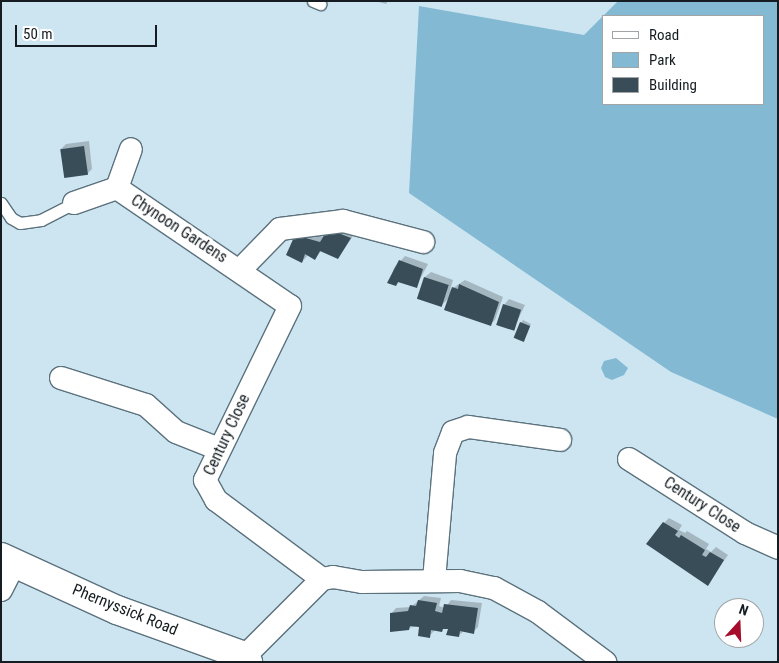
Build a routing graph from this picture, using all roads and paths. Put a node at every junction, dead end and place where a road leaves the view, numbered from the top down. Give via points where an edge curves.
1 (131, 148) dead end
2 (117, 188) junction
3 (1, 203) edge
4 (74, 204) joint
5 (423, 242) dead end
6 (240, 270) junction
7 (61, 378) dead end
8 (560, 440) dead end
9 (218, 449) junction
10 (629, 459) dead end
11 (778, 548) edge
12 (8, 560) edge
13 (322, 579) junction
14 (434, 580) junction
15 (1, 590) edge
16 (246, 659) edge
17 (605, 662) edge

1 - 2 street, Chynoon Gardens
2 - 4 street, Chynoon Gardens
2 - 6 street, Chynoon Gardens
3 - 4 lane via 11,218 20,223 41,220
5 - 6 street via 343,221 280,229
6 - 9 street, Century Close via 290,306
7 - 9 street via 146,405 176,432
8 - 14 street via 468,427 453,432 445,453
9 - 13 street, Century Close via 205,480 216,500
10 - 11 street, Century Close via 745,533
12 - 15 street
12 - 16 street, Phernyssick Road via 117,610
13 - 14 street via 332,577 362,582
13 - 16 street
14 - 17 street via 494,588 538,612

